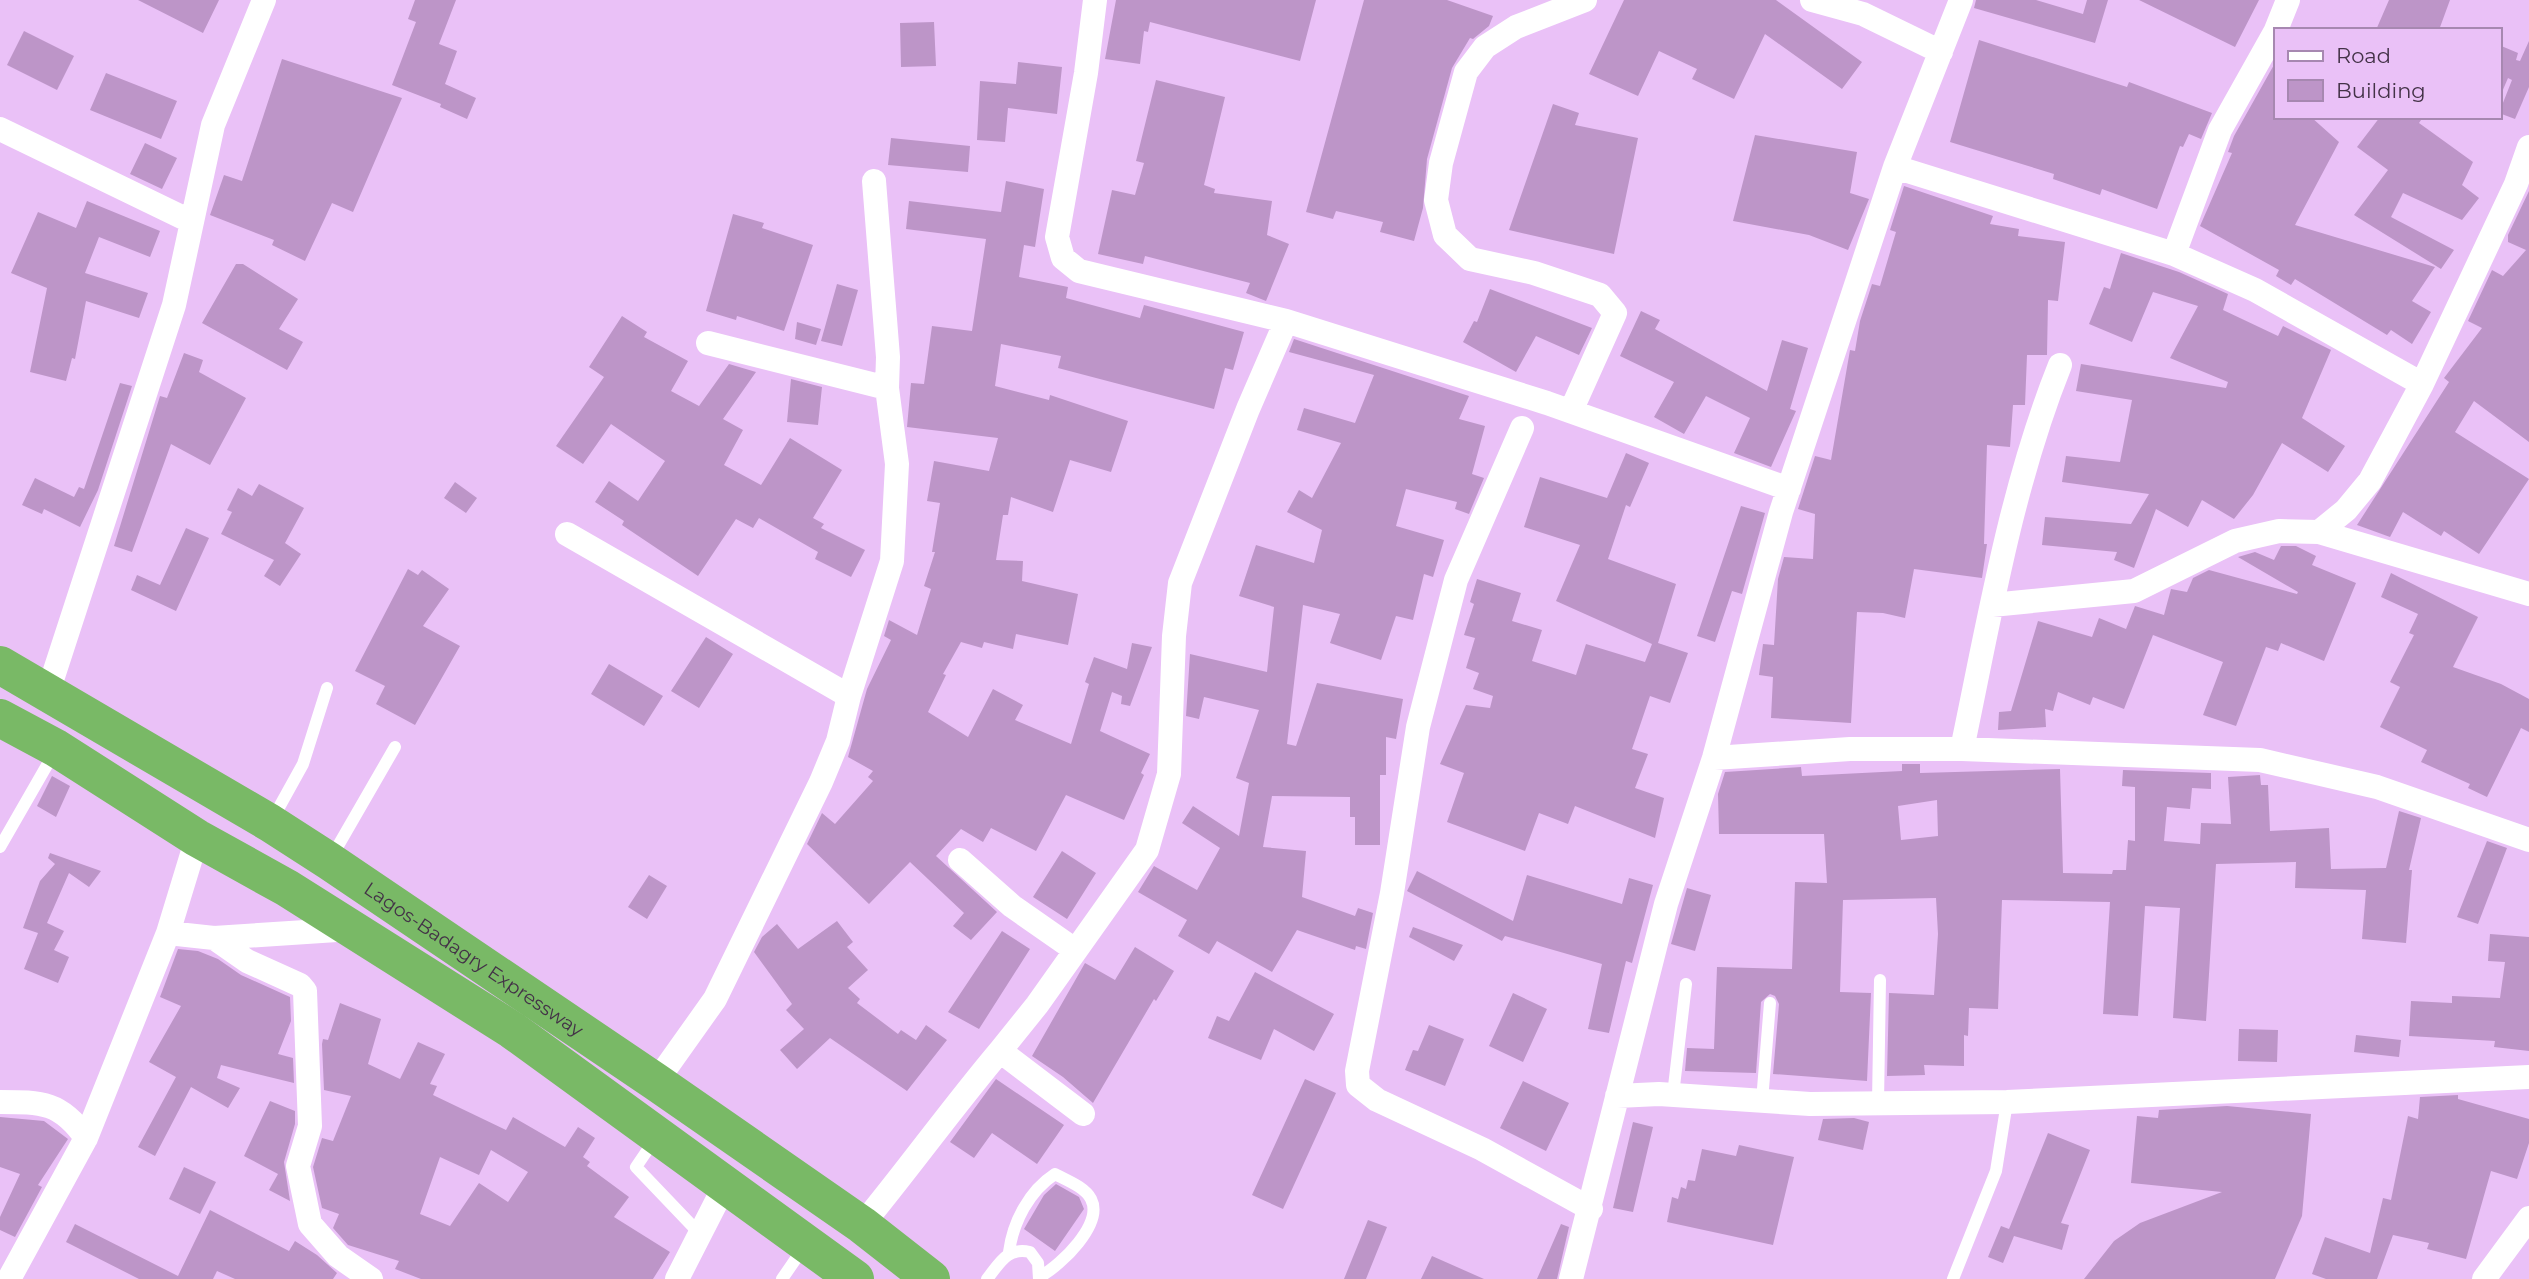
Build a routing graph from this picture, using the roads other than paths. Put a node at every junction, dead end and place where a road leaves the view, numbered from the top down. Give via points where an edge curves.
1 (264, 0) edge
2 (1095, 0) edge
3 (1585, 0) edge
4 (1812, 0) edge
5 (1961, 0) edge
6 (2288, 0) edge
7 (2277, 28) edge
8 (2274, 35) edge
9 (1941, 52) junction
10 (0, 129) edge
11 (2529, 147) edge
12 (1895, 167) junction
13 (874, 181) dead end
14 (190, 221) junction
15 (2174, 254) junction
16 (1286, 321) junction
17 (708, 343) dead end
18 (2060, 365) dead end
19 (2422, 384) junction
20 (887, 388) junction
21 (1571, 411) junction
22 (1522, 428) dead end
23 (1789, 489) junction
24 (2319, 532) junction
25 (567, 534) dead end
26 (2529, 594) edge
27 (1992, 605) junction
28 (0, 665) edge
29 (327, 688) dead end
30 (48, 692) junction
31 (849, 696) junction
32 (0, 718) edge
33 (395, 747) dead end
34 (56, 748) junction
35 (1962, 749) junction
36 (1714, 758) junction
37 (270, 823) junction
38 (197, 838) junction
39 (2529, 840) edge
40 (0, 847) edge
41 (960, 860) dead end
42 (329, 861) junction
43 (353, 929) junction
44 (168, 933) junction
45 (214, 939) junction
46 (1075, 950) junction
47 (1880, 980) dead end
48 (1686, 984) dead end
49 (1769, 1003) dead end
50 (1000, 1052) junction
51 (2529, 1077) edge
52 (656, 1082) junction
53 (1673, 1095) junction
54 (1617, 1096) junction
55 (1762, 1101) junction
56 (0, 1102) edge
57 (2007, 1102) junction
58 (1878, 1103) junction
59 (1083, 1114) dead end
60 (657, 1136) junction
61 (86, 1138) junction
62 (725, 1185) junction
63 (1591, 1209) junction
64 (2529, 1218) edge
65 (862, 1225) junction
66 (700, 1234) junction
67 (807, 1244) junction
68 (1009, 1252) junction
69 (1040, 1278) edge
70 (9, 1279) edge
71 (371, 1279) edge
72 (677, 1279) edge
73 (782, 1279) edge
74 (855, 1279) edge
75 (931, 1279) edge
76 (986, 1279) edge
77 (1571, 1279) edge
78 (1953, 1279) edge
79 (2484, 1279) edge

1 - 14 street via 214,125
2 - 16 street via 1057,237 1063,258 1079,271
3 - 21 street via 1516,27 1485,47 1466,72 1441,163 1436,200 1445,235 1470,259 1601,295 1615,313
4 - 9 street via 1863,14
5 - 9 street
6 - 7 street
8 - 15 street via 2220,130
9 - 12 street
10 - 14 street
11 - 19 street
12 - 15 street
12 - 23 street
13 - 20 street
14 - 30 street via 174,305
15 - 19 street via 2255,290
16 - 21 street
16 - 46 street via 1180,583 1170,774 1147,850
17 - 20 street
18 - 27 street via 2038,419
19 - 24 street via 2370,481 2346,510
20 - 31 street via 897,464 892,561
21 - 23 street
22 - 63 street via 1456,580 1418,727 1358,1084 1377,1100 1482,1149
23 - 36 street
24 - 26 street
24 - 27 street via 2279,531 2235,541 2134,591
25 - 31 street
27 - 35 street
28 - 30 highway, Lagos-Badagry Expressway
29 - 37 lane via 303,764
30 - 37 highway, Lagos-Badagry Expressway
31 - 52 street via 821,782 715,999
32 - 34 highway, Lagos-Badagry Expressway
33 - 42 lane
34 - 38 highway, Lagos-Badagry Expressway
34 - 40 lane
35 - 36 street via 1850,749
35 - 39 street via 2260,760 2377,787
36 - 54 street via 1666,904
37 - 42 highway, Lagos-Badagry Expressway
38 - 43 highway, Lagos-Badagry Expressway
38 - 44 street
41 - 46 street via 1012,906
42 - 52 highway, Lagos-Badagry Expressway
43 - 45 street
43 - 60 highway, Lagos-Badagry Expressway via 512,1030
44 - 45 street
44 - 61 street
45 - 71 street via 305,991 310,1126 299,1166 310,1224 338,1256
46 - 50 street
47 - 58 lane
48 - 53 lane
49 - 55 lane
50 - 59 street
50 - 65 street
51 - 57 street
52 - 65 highway, Lagos-Badagry Expressway
53 - 54 street
53 - 55 street
54 - 63 street
55 - 58 street
56 - 61 street via 53,1105 72,1118
57 - 58 street
57 - 78 lane via 1996,1171
60 - 62 highway, Lagos-Badagry Expressway
60 - 66 lane via 636,1167
61 - 70 street
62 - 66 street
62 - 67 highway, Lagos-Badagry Expressway
63 - 77 street
64 - 79 street
65 - 75 highway, Lagos-Badagry Expressway
66 - 72 street
67 - 73 lane
67 - 74 highway, Lagos-Badagry Expressway
68 - 69 lane via 1030,1252 1038,1263
68 - 69 lane via 1012,1228 1041,1184 1055,1174 1090,1196 1094,1220 1058,1267
68 - 76 lane

